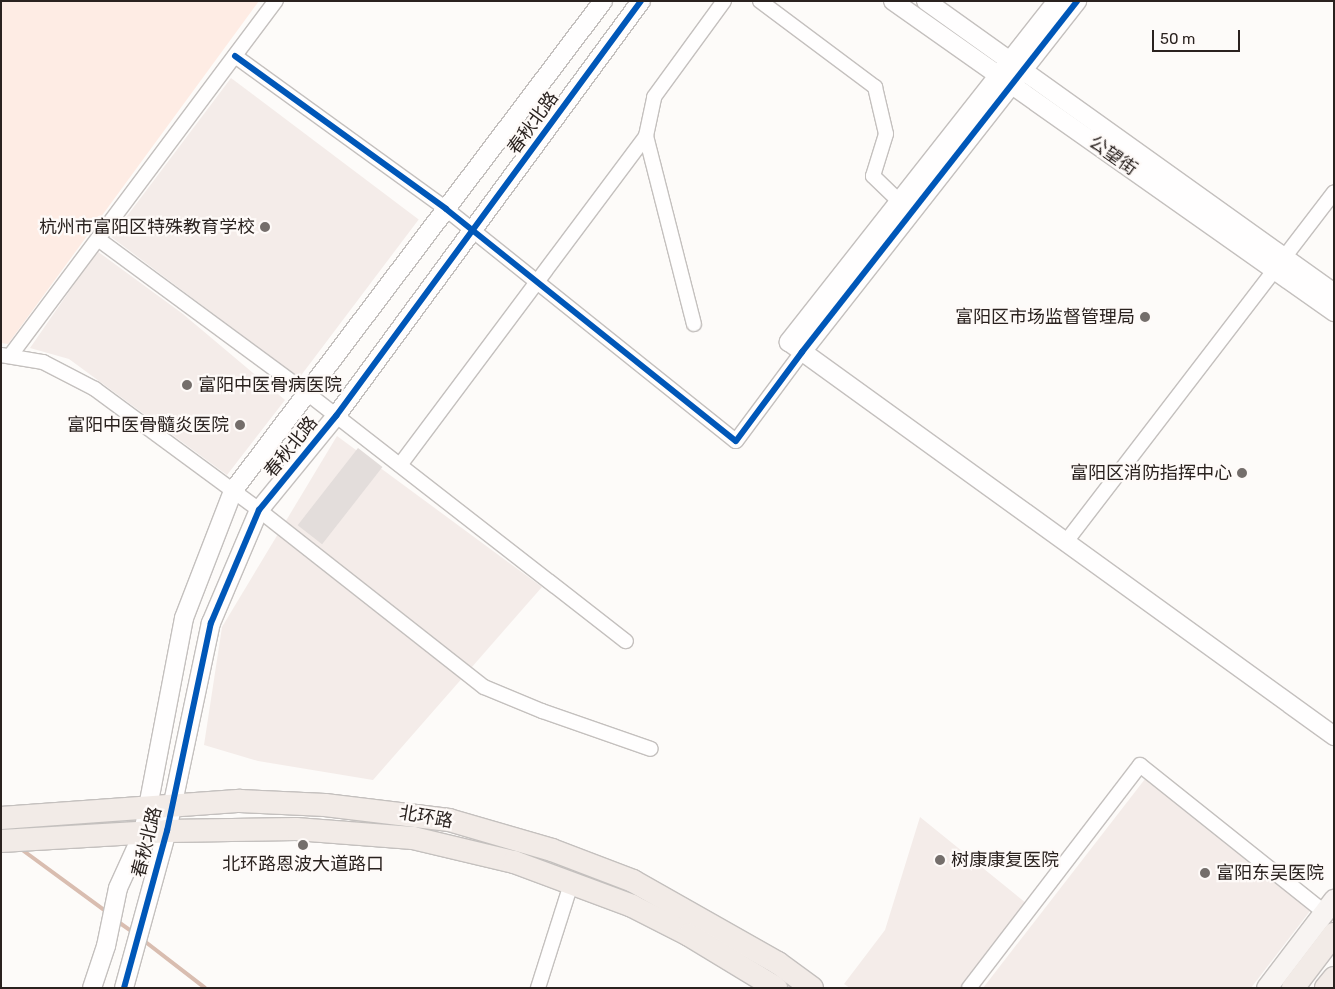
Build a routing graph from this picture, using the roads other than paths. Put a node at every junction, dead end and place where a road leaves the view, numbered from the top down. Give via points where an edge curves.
1 (276, 1) edge
2 (603, 1) edge
3 (640, 1) edge
4 (724, 1) edge
5 (760, 1) edge
6 (893, 1) edge
7 (926, 1) edge
8 (1057, 1) edge
9 (1077, 1) edge
10 (235, 56) junction
11 (1017, 65) junction
12 (1005, 80) junction
13 (646, 136) junction
14 (1334, 192) edge
15 (899, 201) junction
16 (446, 209) junction
17 (472, 232) junction
18 (98, 238) junction
19 (1278, 263) junction
20 (537, 283) junction
21 (1334, 294) edge
22 (1334, 312) edge
23 (694, 324) dead end
24 (795, 347) junction
25 (6, 355) edge
26 (307, 393) junction
27 (336, 416) junction
28 (400, 465) junction
29 (234, 491) junction
30 (259, 510) junction
31 (1065, 543) junction
32 (626, 641) dead end
33 (1334, 736) edge
34 (651, 749) dead end
35 (172, 804) junction
36 (147, 809) junction
37 (7, 818) edge
38 (167, 831) junction
39 (143, 833) junction
40 (1, 841) edge
41 (572, 881) junction
42 (1329, 906) edge
43 (1334, 934) edge
44 (1334, 979) edge
45 (92, 988) edge
46 (124, 988) edge
47 (538, 988) edge
48 (776, 988) edge
49 (812, 988) edge
50 (969, 988) edge
51 (1267, 988) edge
52 (1293, 988) edge
53 (1326, 988) edge
54 (1332, 988) edge

1 - 10 street
2 - 16 street, 春秋北路
3 - 17 street, 春秋北路
4 - 13 street via 654,97
5 - 15 street via 875,88 886,134 873,176
6 - 12 street, 公望街
7 - 11 street, 公望街
8 - 11 street
9 - 11 street
10 - 16 street
10 - 18 street
11 - 12 street
11 - 19 street, 公望街
12 - 15 street
12 - 19 street, 公望街
12 - 24 street
13 - 20 street
13 - 23 street
14 - 19 street
15 - 24 street
16 - 17 street
16 - 26 street, 春秋北路
17 - 20 street
17 - 27 street, 春秋北路
18 - 25 street
18 - 26 street
19 - 21 street, 公望街
19 - 22 street, 公望街
19 - 31 street
20 - 24 street via 736,441
20 - 28 street
24 - 31 street
25 - 29 street via 43,362 95,389
26 - 27 street
26 - 29 street, 春秋北路
27 - 28 street
27 - 30 street, 春秋北路
28 - 32 street
29 - 30 street
29 - 36 street, 春秋北路 via 184,618
30 - 34 street via 484,687
30 - 35 street, 春秋北路 via 211,623
31 - 33 street
35 - 36 main road, 北环路
35 - 38 street, 春秋北路
35 - 49 main road, 北环路 via 240,800 325,805 448,820 552,850 633,881 769,958
36 - 37 main road, 北环路
36 - 39 street, 春秋北路
38 - 39 main road, 北环路
38 - 41 main road, 北环路 via 296,828 396,836 478,852
38 - 46 street, 春秋北路
39 - 40 main road, 北环路
39 - 45 street, 春秋北路 via 118,888 106,946
41 - 47 street
41 - 48 main road, 北环路 via 681,931
42 - 50 street via 1140,765
42 - 51 main road
43 - 52 main road
44 - 53 main road
44 - 54 main road

